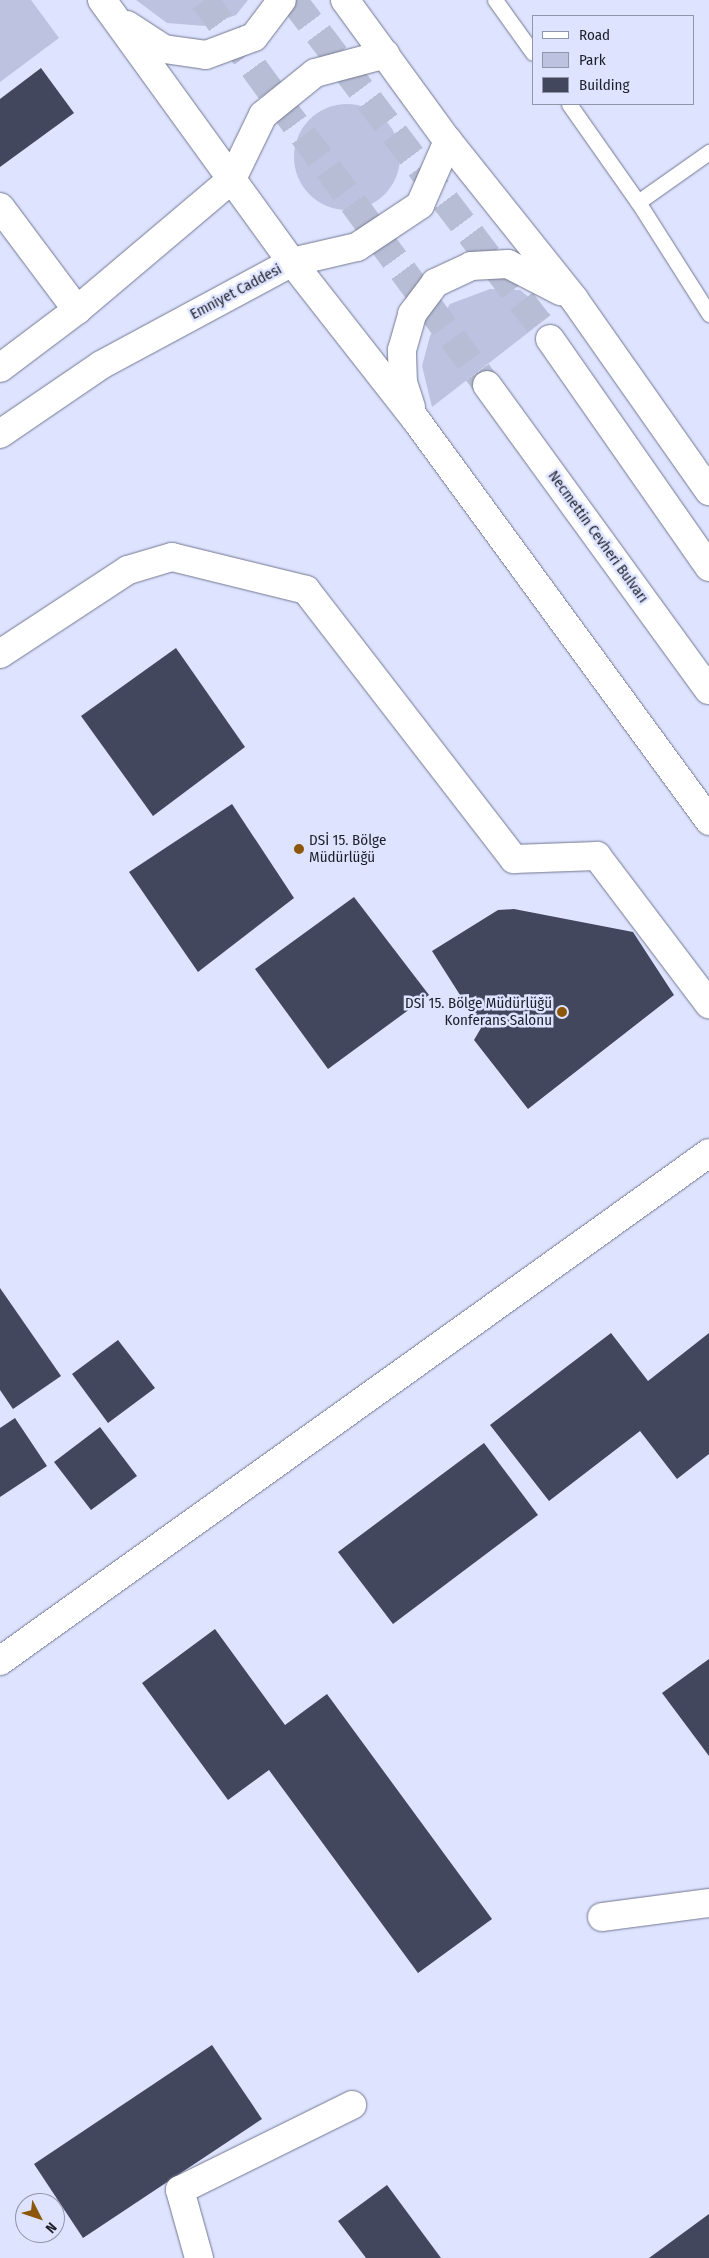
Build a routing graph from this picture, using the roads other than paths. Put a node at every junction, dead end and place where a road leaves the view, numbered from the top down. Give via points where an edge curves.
1 (282, 0) edge
2 (345, 0) edge
3 (495, 0) edge
4 (108, 8) edge
5 (532, 52) edge
6 (386, 54) junction
7 (570, 105) edge
8 (448, 141) junction
9 (709, 152) edge
10 (232, 179) junction
11 (638, 202) junction
12 (0, 207) edge
13 (292, 262) junction
14 (574, 299) junction
15 (77, 310) junction
16 (709, 314) edge
17 (550, 340) tunnel mouth
18 (0, 368) edge
19 (487, 385) tunnel mouth
20 (416, 420) junction
21 (0, 434) edge
22 (709, 491) edge
23 (709, 567) edge
24 (0, 654) edge
25 (709, 690) edge
26 (709, 821) edge
27 (709, 1004) edge
28 (709, 1153) edge
29 (0, 1661) edge
30 (709, 1903) edge
31 (602, 1917) dead end
32 (352, 2105) dead end
33 (199, 2258) edge

1 - 4 main road via 254,36 206,55 164,49
2 - 6 main road
3 - 5 lane
4 - 10 main road
6 - 8 main road
6 - 10 main road via 315,74 263,115
7 - 11 lane
8 - 13 main road, Emniyet Caddesi via 420,205 357,247
8 - 14 main road
9 - 11 lane
10 - 13 main road
10 - 15 main road
11 - 16 lane
12 - 15 main road
13 - 20 main road
13 - 21 main road, Emniyet Caddesi via 101,365
14 - 20 main road via 508,264 471,266 435,284 412,314 402,350 403,383
14 - 22 main road
15 - 18 main road
17 - 23 main road
19 - 25 main road, Necmettin Cevheri Bulvarı
20 - 26 main road
24 - 27 main road via 128,570 172,557 306,590 514,859 597,856
28 - 29 main road
30 - 31 main road
32 - 33 main road via 180,2190

